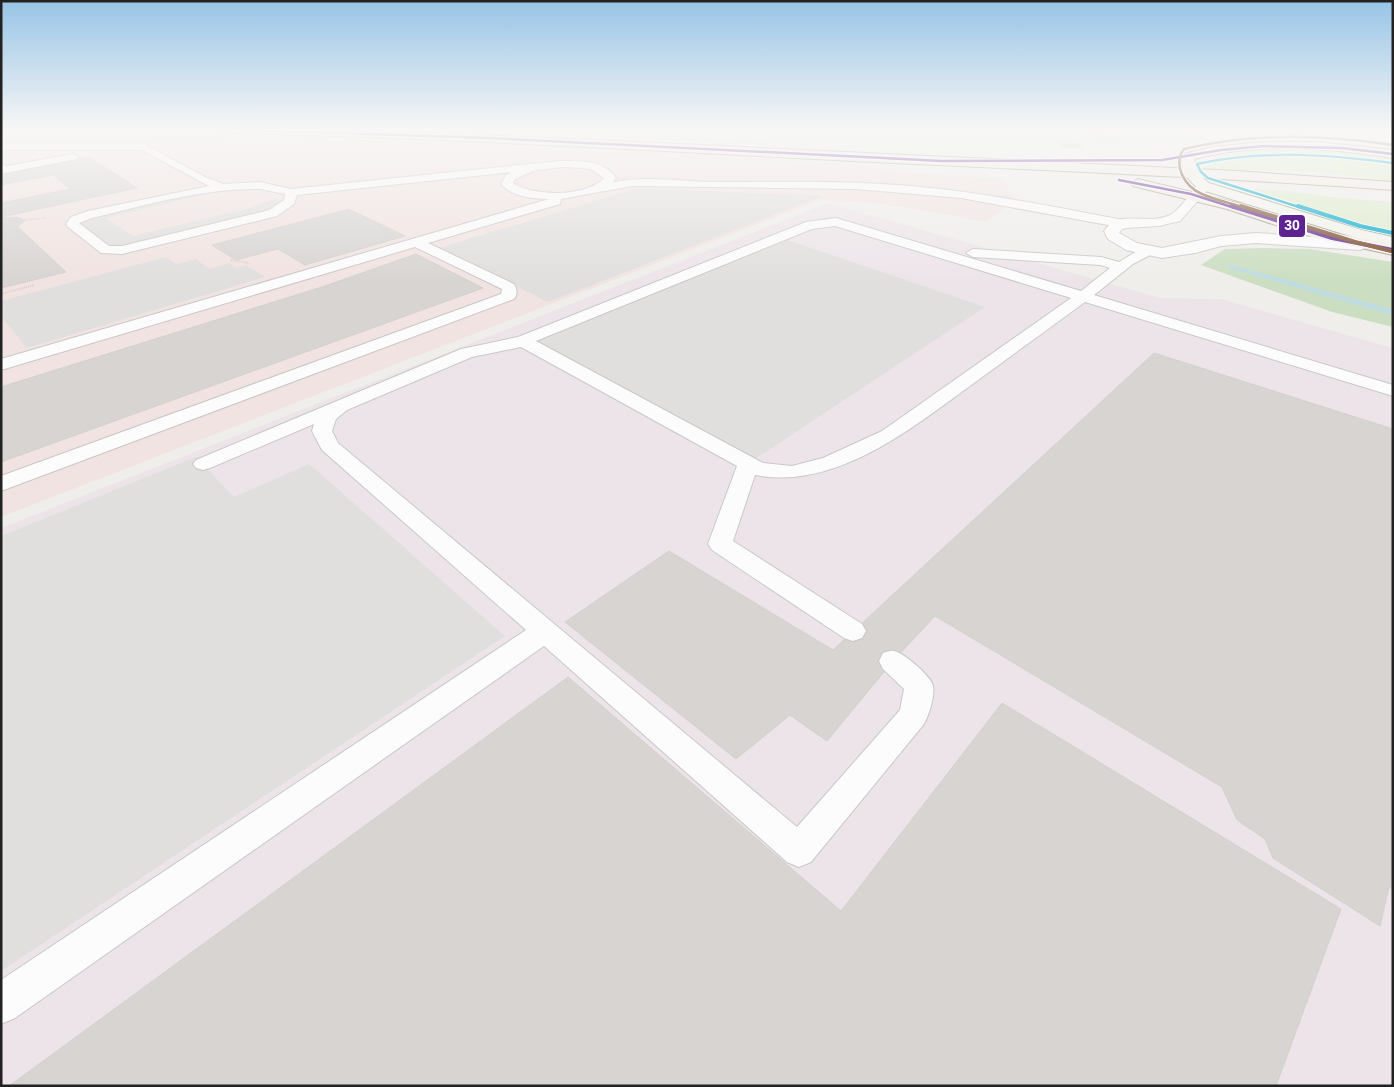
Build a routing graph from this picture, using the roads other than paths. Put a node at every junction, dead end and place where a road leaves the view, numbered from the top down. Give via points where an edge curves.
1 (203, 180) edge
2 (401, 180) edge
3 (491, 180) edge
4 (509, 180) edge
5 (608, 180) edge
6 (729, 180) edge
7 (1133, 180) edge
8 (1150, 180) edge
9 (1196, 180) edge
10 (747, 183) junction
11 (507, 184) junction
12 (1197, 184) junction
13 (218, 186) junction
14 (826, 186) junction
15 (1393, 186) edge
16 (602, 187) junction
17 (291, 192) junction
18 (522, 193) junction
19 (582, 193) junction
20 (1393, 194) edge
21 (496, 219) junction
22 (1124, 224) junction
23 (1113, 236) junction
24 (1393, 242) edge
25 (417, 243) junction
26 (1360, 245) junction
27 (1393, 250) edge
28 (934, 251) junction
29 (1147, 251) junction
30 (1122, 267) junction
31 (1083, 297) junction
32 (523, 341) junction
33 (1, 365) edge
34 (1393, 391) edge
35 (349, 402) junction
36 (749, 463) junction
37 (202, 464) dead end
38 (1, 484) edge
39 (545, 630) junction
40 (853, 631) dead end
41 (894, 661) dead end
42 (1, 1004) edge

1 - 13 lane
2 - 17 lane
3 - 11 lane
4 - 11 lane
5 - 16 lane
6 - 10 lane
7 - 12 main road
8 - 12 main road
9 - 12 main road
10 - 14 lane
10 - 16 lane via 718,185 640,181
11 - 18 lane
12 - 15 main road
12 - 20 main road
12 - 22 street via 1175,218
12 - 24 main road
12 - 26 main road via 1232,206
13 - 17 lane via 274,187
13 - 17 lane via 88,215 72,224 106,250 122,250 273,213 290,201
14 - 22 lane via 939,192
14 - 23 lane via 977,204
16 - 19 lane
18 - 19 lane via 548,196
18 - 21 lane via 511,208
19 - 21 lane
21 - 25 lane
22 - 23 street via 1114,227 1111,231
23 - 29 street
25 - 33 lane
25 - 38 lane via 509,287 509,296
26 - 27 main road
26 - 29 street via 1256,238 1221,240 1178,252
28 - 30 lane via 1101,261
28 - 31 lane
28 - 32 lane via 836,222 817,223
29 - 30 lane
30 - 31 lane
31 - 34 lane
31 - 36 lane via 889,435 830,462 792,472 758,468
32 - 35 lane via 467,353
32 - 36 lane
35 - 37 lane
35 - 39 lane via 327,416 322,431 329,446
36 - 40 lane via 720,544
39 - 41 lane via 799,850 914,715 919,686
39 - 42 lane

